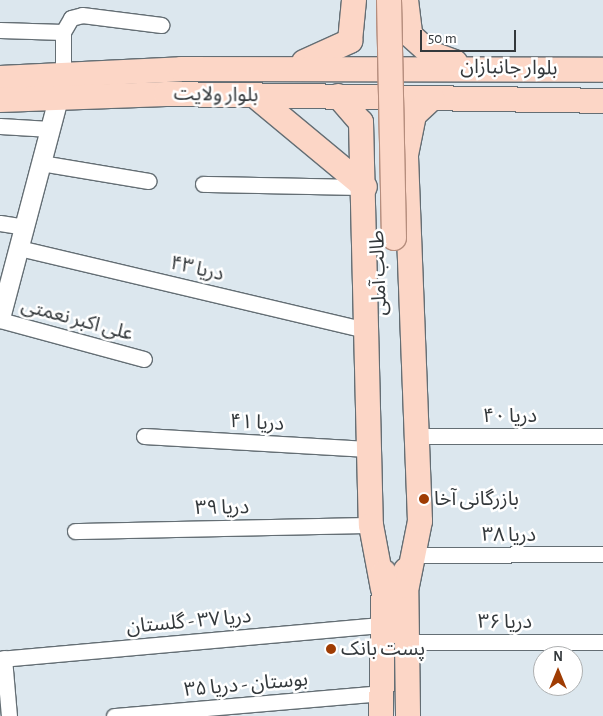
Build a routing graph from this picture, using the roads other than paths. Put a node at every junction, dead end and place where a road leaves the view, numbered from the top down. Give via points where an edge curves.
1 (354, 0) edge
2 (374, 0) edge
3 (389, 0) edge
4 (406, 0) edge
5 (161, 25) dead end
6 (0, 30) edge
7 (63, 32) junction
8 (416, 67) joint
9 (468, 67) junction
10 (181, 68) junction
11 (231, 68) junction
12 (287, 68) junction
13 (554, 69) junction
14 (603, 71) edge
15 (0, 78) edge
16 (60, 88) junction
17 (178, 94) junction
18 (231, 94) junction
19 (254, 95) junction
20 (338, 96) junction
21 (603, 96) edge
22 (432, 98) junction
23 (0, 100) edge
24 (555, 100) junction
25 (603, 101) edge
26 (0, 126) edge
27 (50, 129) junction
28 (41, 164) junction
29 (148, 181) dead end
30 (203, 184) dead end
31 (364, 187) junction
32 (408, 216) junction
33 (0, 223) edge
34 (24, 228) junction
35 (379, 232) junction
36 (19, 248) junction
37 (4, 290) edge
38 (0, 319) edge
39 (367, 330) junction
40 (144, 359) dead end
41 (144, 436) dead end
42 (417, 436) junction
43 (603, 436) edge
44 (368, 449) junction
45 (371, 525) junction
46 (75, 531) dead end
47 (402, 547) junction
48 (603, 554) edge
49 (383, 588) junction
50 (381, 625) junction
51 (406, 642) junction
52 (603, 642) edge
53 (2, 659) edge
54 (381, 704) edge
55 (9, 716) edge
56 (114, 716) edge
57 (408, 716) edge

1 - 12 main road via 350,41
2 - 35 main road, طالب آملی
3 - 35 main road, طالب آملی, bridge
4 - 9 main road via 410,35 430,53
5 - 7 street via 82,15 71,18
6 - 7 street
7 - 16 street
8 - 9 main road, بلوار جانبازان
8 - 12 main road, بلوار ولایت
9 - 13 main road, بلوار جانبازان
10 - 11 main road, بلوار ولایت
10 - 16 main road, بلوار ولایت
10 - 17 main road via 191,80
11 - 12 main road, بلوار ولایت
11 - 18 main road via 219,83
13 - 14 main road, بلوار جانبازان
13 - 24 main road via 567,84
14 - 21 main road via 597,84
15 - 16 main road, بلوار ولایت
16 - 17 main road, بلوار ولایت
16 - 23 main road, بلوار ولایت
16 - 27 street
17 - 18 main road, بلوار ولایت
18 - 19 main road, بلوار ولایت
19 - 20 main road, بلوار ولایت
19 - 31 main road
20 - 22 main road, بلوار ولایت
20 - 31 main road via 361,122
22 - 24 main road, بلوار جانبازان
22 - 32 main road via 414,115 410,128
24 - 25 main road, بلوار جانبازان
26 - 27 street
27 - 28 street
28 - 29 street
28 - 34 street
30 - 31 street
31 - 35 main road
32 - 35 main road via 397,203 385,201 370,209
32 - 42 main road
33 - 34 street
34 - 36 street
35 - 39 main road
35 - 47 main road, طالب آملی
36 - 37 street
36 - 39 street, دریا ۴۳
37 - 38 street
38 - 40 street, علی اکبر نعمتی
39 - 44 main road
41 - 44 street, دریا ۴۱
42 - 43 street, دریا ۴۰
42 - 47 main road via 420,520
44 - 45 main road
45 - 46 street, دریا ۳۹
45 - 49 main road
47 - 48 street, دریا ۳۸
47 - 49 main road
47 - 51 main road via 407,586
49 - 50 main road
50 - 53 street, دریا ۳۷ - گلستان
50 - 54 main road
51 - 52 street, دریا ۳۶
51 - 57 main road
53 - 55 street
54 - 56 street, بوستان - دریا ۳۵

